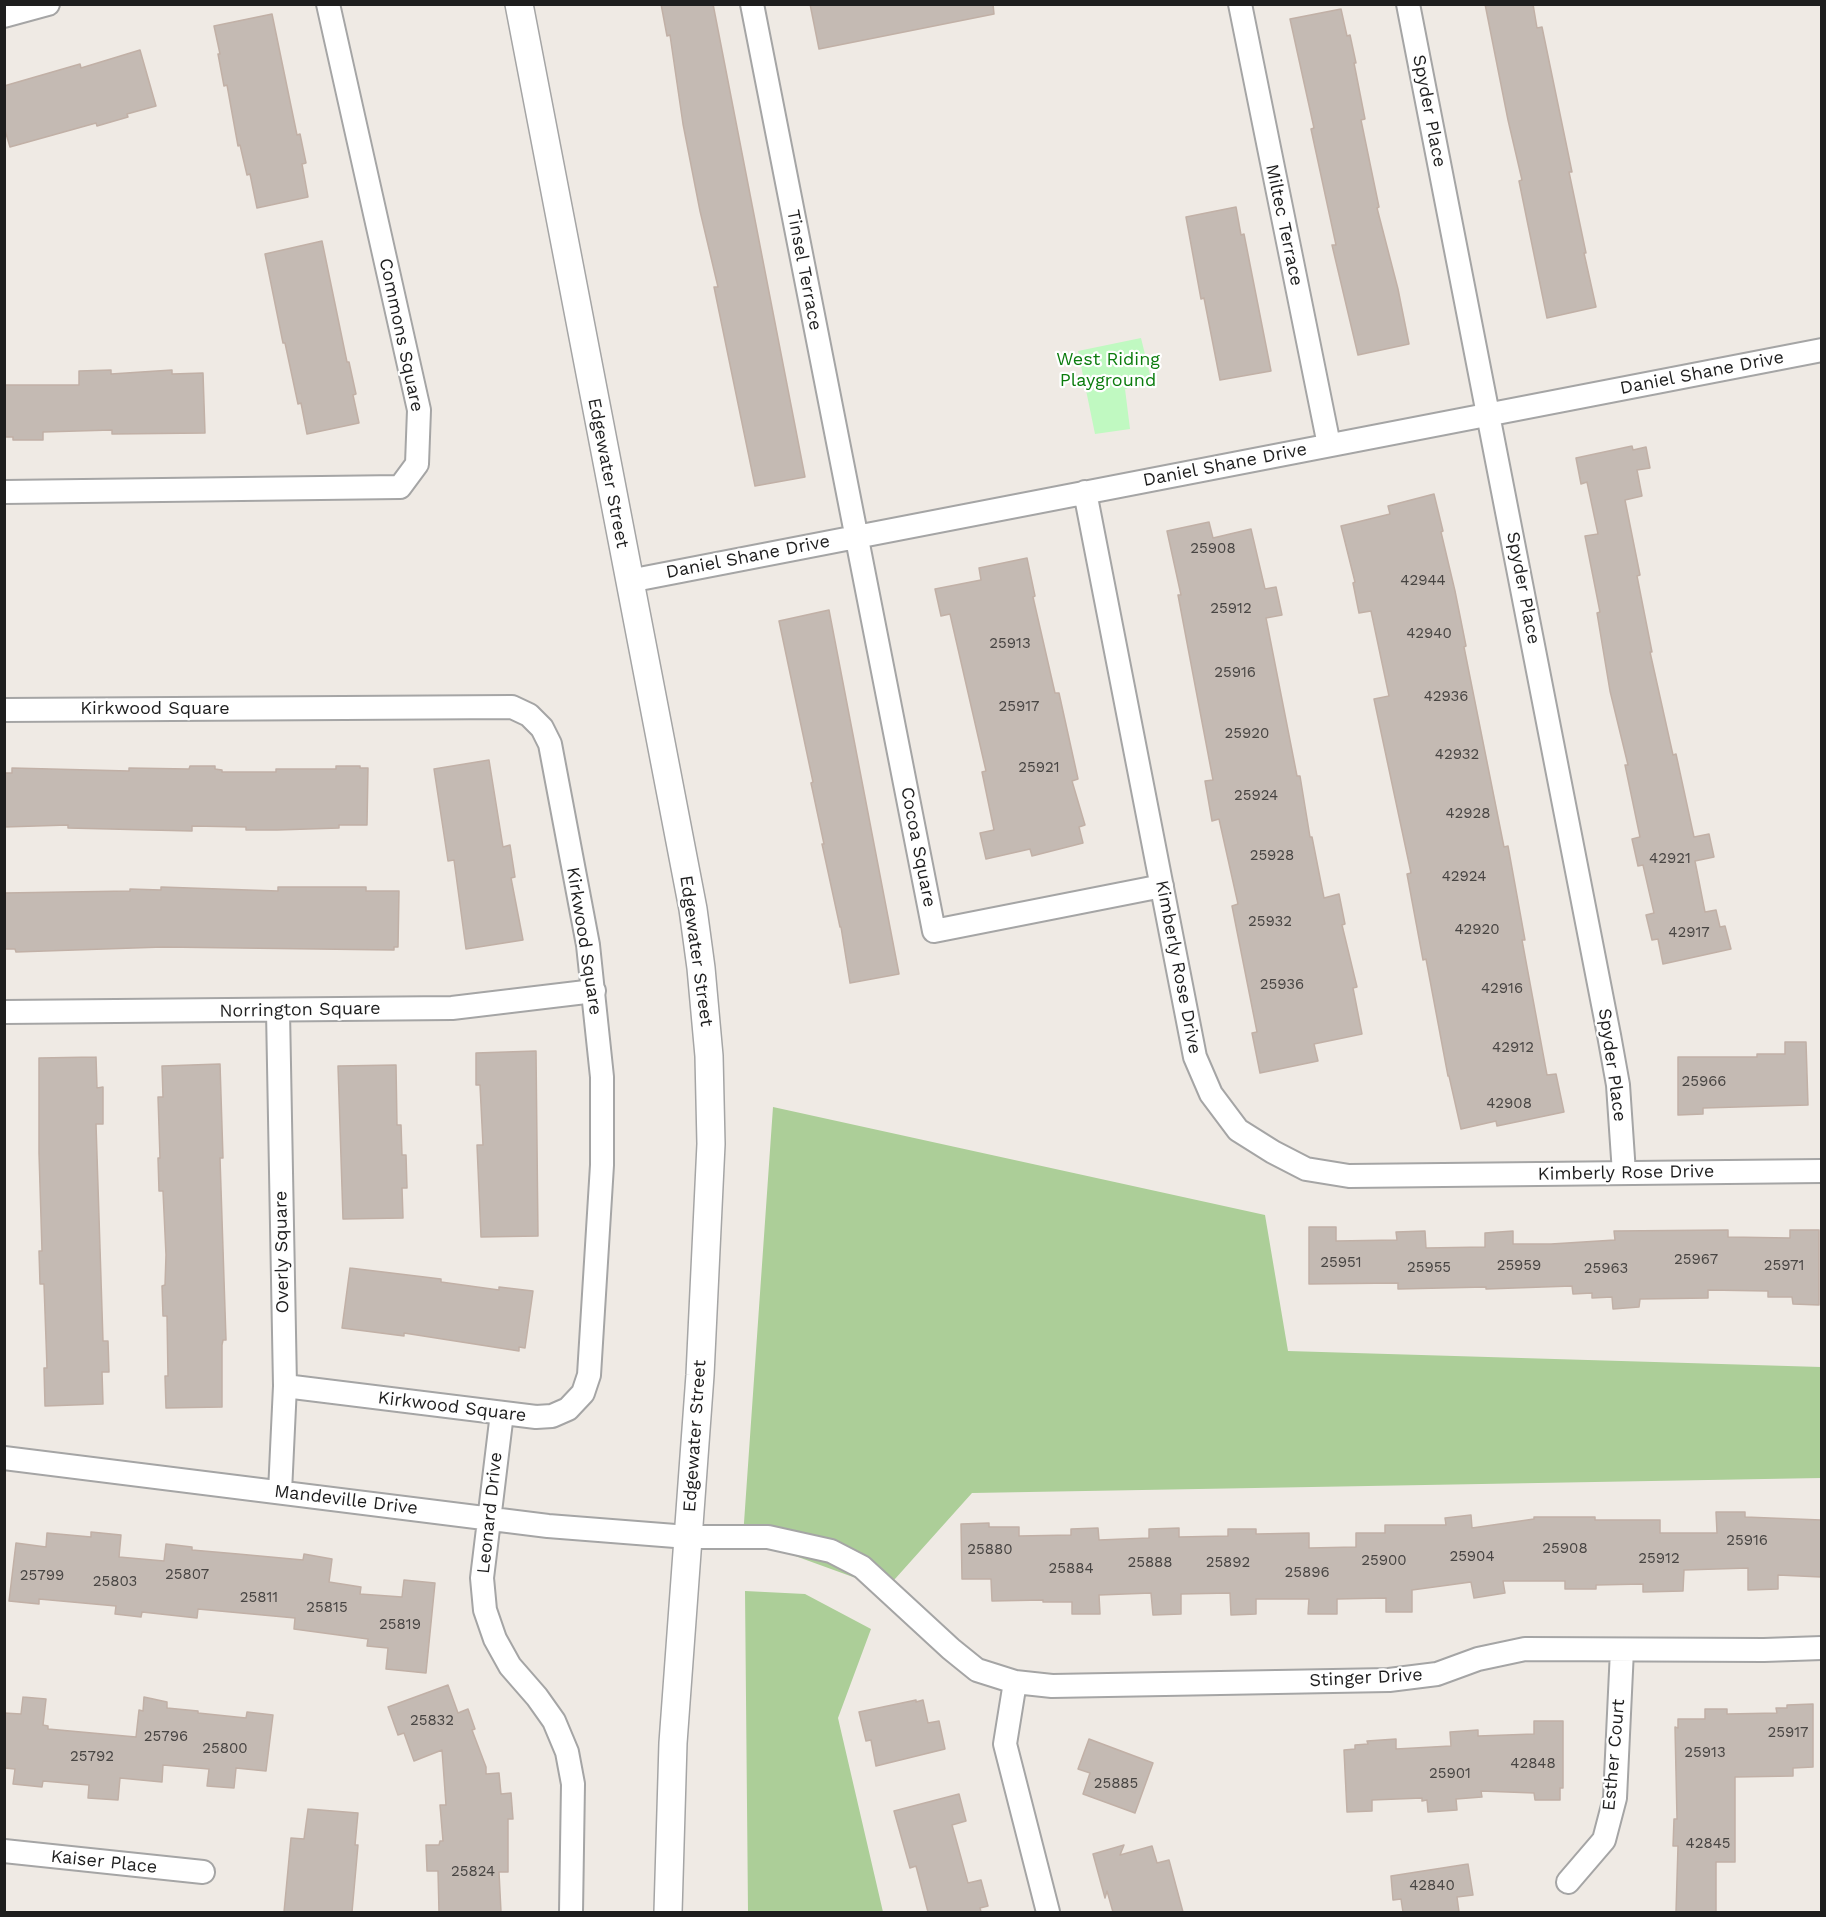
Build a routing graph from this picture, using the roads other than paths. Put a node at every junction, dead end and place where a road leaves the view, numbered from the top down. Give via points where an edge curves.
1 (48, 4) edge
2 (328, 4) edge
3 (519, 4) edge
4 (752, 4) edge
5 (1240, 4) edge
6 (1408, 4) edge
7 (4, 16) edge
8 (1821, 350) edge
9 (1489, 414) junction
10 (1329, 445) junction
11 (4, 492) edge
12 (1085, 492) junction
13 (857, 536) junction
14 (629, 581) junction
15 (4, 710) edge
16 (1162, 886) junction
17 (594, 991) junction
18 (278, 1011) junction
19 (4, 1012) edge
20 (1821, 1171) edge
21 (1624, 1173) junction
22 (285, 1386) junction
23 (502, 1413) junction
24 (4, 1458) edge
25 (280, 1492) junction
26 (488, 1518) junction
27 (688, 1537) junction
28 (1821, 1648) edge
29 (1622, 1650) junction
30 (1015, 1682) junction
31 (4, 1851) edge
32 (203, 1872) dead end
33 (1568, 1882) dead end
34 (571, 1912) edge
35 (668, 1912) edge
36 (1048, 1912) edge

1 - 7 street
2 - 11 street, Commons Square via 419,410 417,464 400,487
3 - 14 street, Edgewater Street
4 - 13 street, Tinsel Terrace
5 - 10 street, Miltec Terrace
6 - 9 street, Spyder Place
8 - 9 street, Daniel Shane Drive
9 - 10 street, Daniel Shane Drive
9 - 21 street, Spyder Place via 1618,1085
10 - 12 street, Daniel Shane Drive
12 - 13 street, Daniel Shane Drive
12 - 16 street, Kimberly Rose Drive
13 - 14 street, Daniel Shane Drive
13 - 16 street, Cocoa Square via 934,931
14 - 27 street, Edgewater Street via 693,909 709,1056 711,1144
15 - 17 street, Kirkwood Square via 512,707 529,715 550,744
16 - 21 street, Kimberly Rose Drive via 1195,1057 1210,1094 1238,1130 1273,1152 1306,1169 1349,1176
17 - 18 street, Norrington Square via 452,1008
17 - 23 street, Kirkwood Square via 602,1077 602,1165 589,1375 583,1393 568,1409 552,1416
18 - 19 street, Norrington Square
18 - 22 street, Overly Square
20 - 21 street, Kimberly Rose Drive
22 - 23 street, Kirkwood Square
22 - 25 street, Overly Square
23 - 26 street, Leonard Drive
24 - 25 street, Mandeville Drive
25 - 26 street, Mandeville Drive
26 - 27 street, Mandeville Drive
26 - 34 street, Leonard Drive via 482,1578 485,1610 495,1640 510,1666 554,1721 567,1752 573,1784
27 - 30 street, Stinger Drive via 768,1537 831,1551 862,1567 977,1670
27 - 35 street, Edgewater Street via 673,1743
28 - 29 street, Stinger Drive
29 - 30 street, Stinger Drive via 1525,1649 1478,1659 1437,1674 1389,1680 1052,1686
29 - 33 street, Esther Court via 1615,1798 1604,1840
30 - 36 street via 1005,1744
31 - 32 street, Kaiser Place

